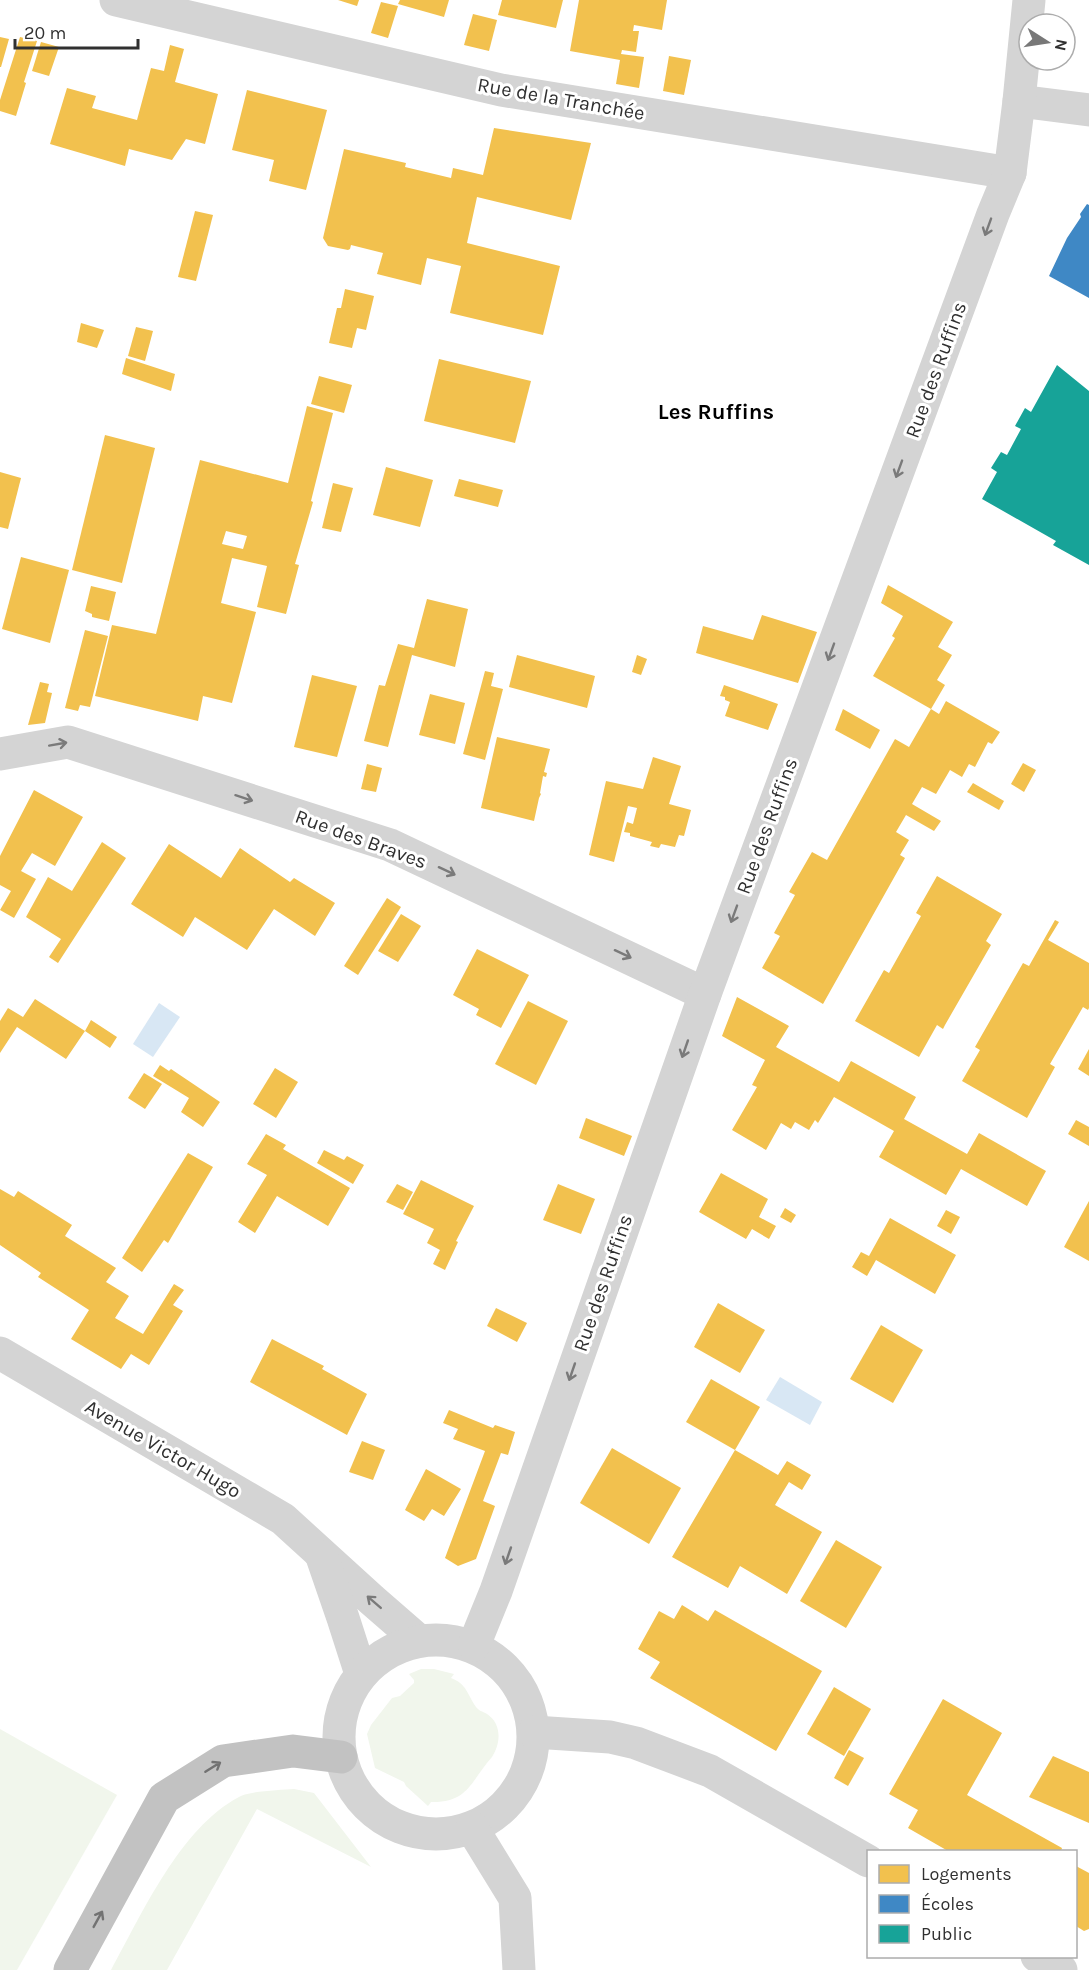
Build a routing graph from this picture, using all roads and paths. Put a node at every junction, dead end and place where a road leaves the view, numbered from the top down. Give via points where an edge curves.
1 (116, 0) edge
2 (1029, 0) edge
3 (1019, 101) junction
4 (1089, 110) edge
5 (1010, 173) junction
6 (0, 753) edge
7 (705, 994) junction
8 (0, 1353) edge
9 (320, 1553) junction
10 (418, 1640) junction
11 (474, 1645) junction
12 (361, 1674) junction
13 (534, 1732) junction
14 (341, 1757) junction
15 (472, 1828) junction
16 (867, 1860) edge
17 (1040, 1958) edge
18 (70, 1970) edge
19 (519, 1970) edge
20 (1061, 1970) edge

1 - 5 street, Rue de la Tranchée via 501,90
2 - 3 street, Rue des Ruffins
3 - 4 street
3 - 5 street, Rue des Ruffins
5 -> 7 street, Rue des Ruffins
6 -> 7 street, Rue des Braves via 69,742 390,845
7 -> 11 street, Rue des Ruffins
8 - 9 street, Avenue Victor Hugo via 284,1519
10 -> 9 street, Avenue Victor Hugo
9 - 12 street, Avenue Victor Hugo
10 - 11 street
10 - 12 street via 386,1652
11 - 13 street via 504,1666 526,1696
12 - 14 street via 346,1699 341,1718
13 - 15 street via 530,1762 518,1790 498,1812
13 - 16 street via 610,1737 710,1771
14 - 15 street via 353,1788 376,1813 405,1829 438,1834
18 -> 14 highway via 164,1798 223,1761 293,1751
15 - 19 street via 515,1898
17 - 20 street

